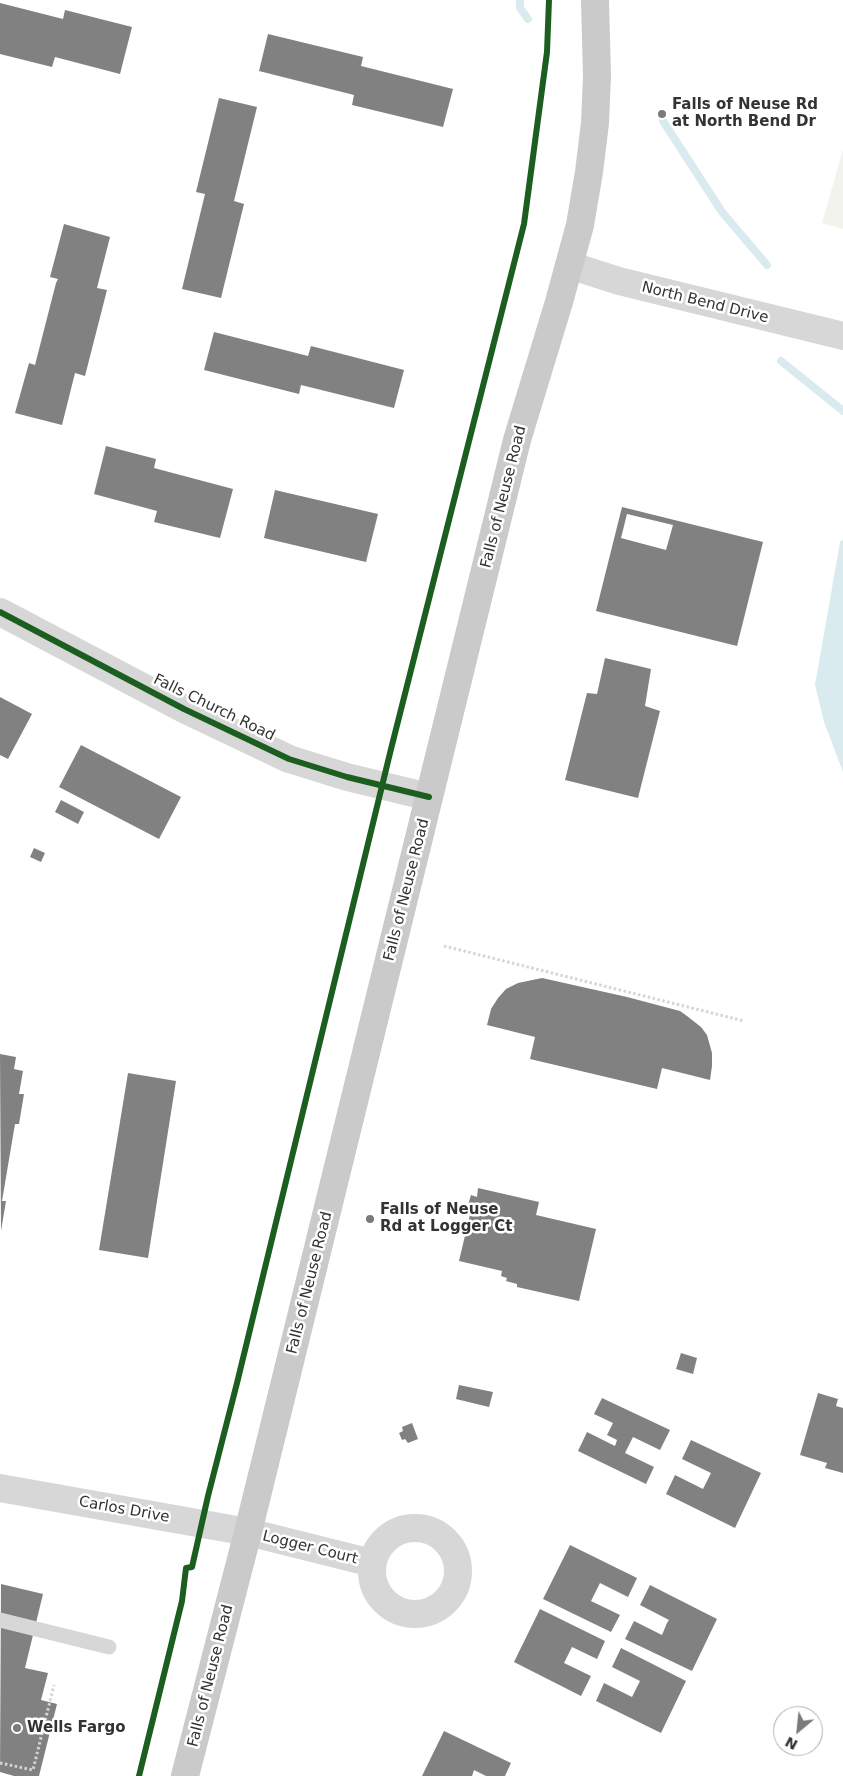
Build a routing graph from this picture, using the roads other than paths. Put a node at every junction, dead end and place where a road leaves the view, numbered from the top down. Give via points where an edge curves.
1 (595, 0) edge
2 (569, 266) junction
3 (843, 336) edge
4 (0, 612) edge
5 (429, 797) junction
6 (0, 1488) edge
7 (248, 1532) junction
8 (372, 1563) dead end
9 (0, 1620) edge
10 (109, 1647) dead end
11 (185, 1776) edge

1 - 2 main road, Falls of Neuse Road via 595,123 581,219
2 - 3 street, North Bend Drive via 629,284
2 - 5 main road, Falls of Neuse Road via 517,440
4 - 5 street, Falls Church Road via 184,709 289,759
5 - 7 main road, Falls of Neuse Road
6 - 7 street, Carlos Drive
7 - 8 street, Logger Court
7 - 11 main road, Falls of Neuse Road
9 - 10 lane

